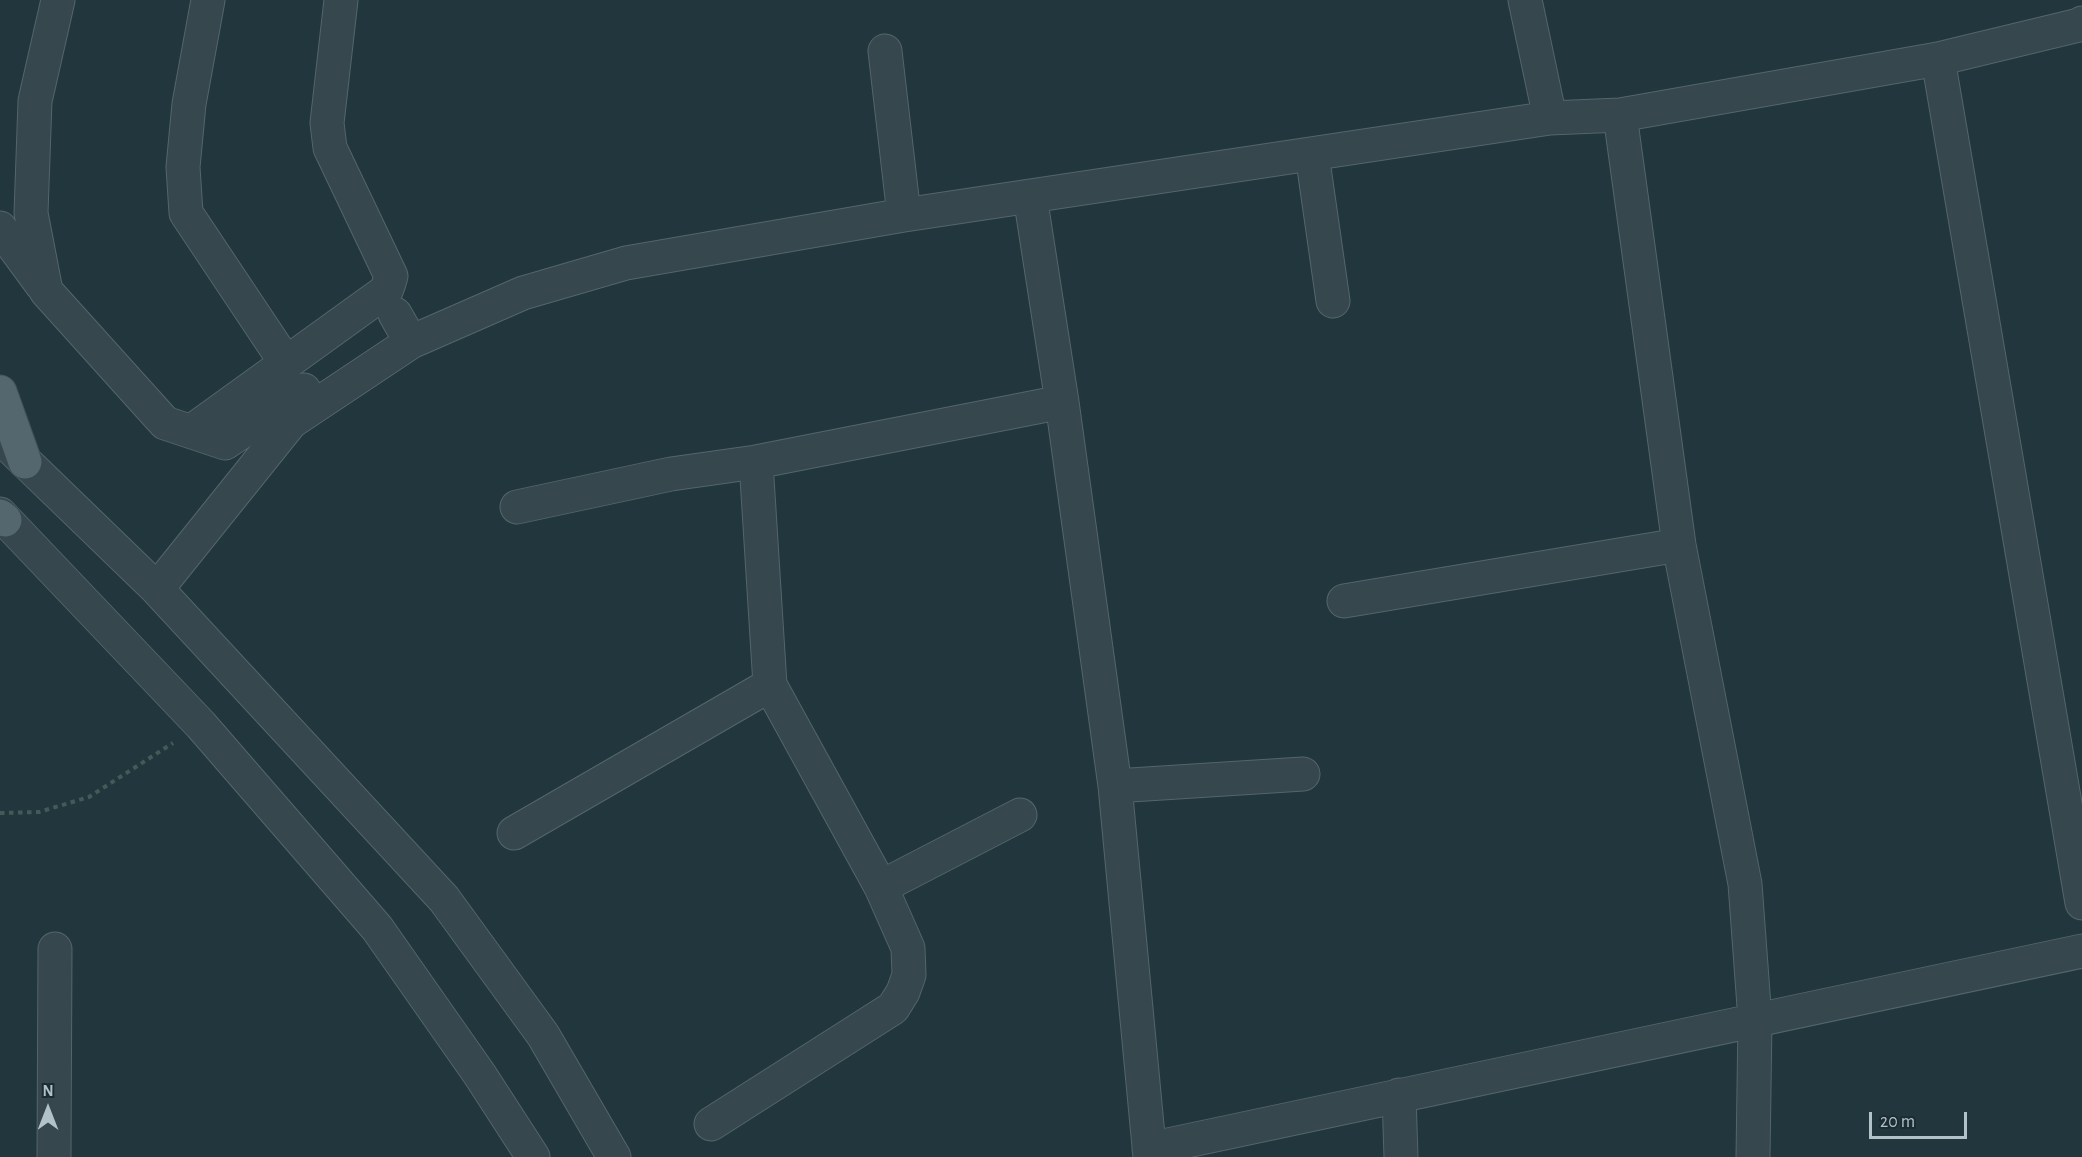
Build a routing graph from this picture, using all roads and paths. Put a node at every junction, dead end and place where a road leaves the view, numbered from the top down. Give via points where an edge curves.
1 (58, 0) edge
2 (208, 0) edge
3 (342, 0) edge
4 (1525, 0) edge
5 (2082, 23) edge
6 (885, 51) dead end
7 (1938, 59) junction
8 (1620, 114) junction
9 (1550, 118) junction
10 (1312, 154) junction
11 (1030, 196) junction
12 (904, 215) junction
13 (0, 228) edge
14 (46, 291) junction
15 (1334, 301) dead end
16 (392, 334) junction
17 (286, 363) junction
18 (0, 392) edge
19 (1062, 402) junction
20 (192, 431) junction
21 (0, 437) edge
22 (25, 462) junction
23 (756, 462) junction
24 (517, 507) dead end
25 (2, 517) edge
26 (1679, 544) junction
27 (157, 589) junction
28 (1344, 601) dead end
29 (770, 685) junction
30 (201, 725) junction
31 (1303, 774) dead end
32 (1115, 786) junction
33 (0, 813) edge
34 (1020, 815) dead end
35 (514, 833) dead end
36 (881, 887) junction
37 (2082, 903) edge
38 (55, 949) dead end
39 (2082, 951) edge
40 (1755, 1020) junction
41 (1399, 1095) junction
42 (711, 1125) dead end
43 (1149, 1153) edge
44 (54, 1157) edge
45 (533, 1157) edge
46 (614, 1157) edge
47 (1401, 1157) edge
48 (1753, 1157) edge

1 - 14 street via 35,100 31,213
2 - 17 street via 187,125 183,167 186,213
3 - 17 street via 327,123 330,148 391,276 386,291
4 - 9 street
5 - 7 street
6 - 12 street
7 - 8 street
7 - 37 street
8 - 9 street
8 - 26 street
9 - 10 street
10 - 11 street
10 - 15 street
11 - 12 street
11 - 19 street
12 - 16 street via 626,263
13 - 14 street
14 - 20 street via 165,423
16 - 20 street via 225,443
16 - 27 street via 291,422
17 - 20 street
18 - 22 main road
19 - 23 street
19 - 32 street
21 - 22 street
22 - 27 street
23 - 24 street via 670,474
23 - 29 street
25 - 30 street
26 - 28 street
26 - 40 street via 1745,884
27 - 46 street via 444,899 543,1035
29 - 35 street
29 - 36 street
30 - 33 path via 89,797 39,812
30 - 45 street via 377,928
31 - 32 street
32 - 43 street
34 - 36 street
36 - 42 street via 908,948 909,975 893,1008
38 - 44 street
39 - 40 street
40 - 41 street
40 - 48 street
41 - 43 street
41 - 47 street

